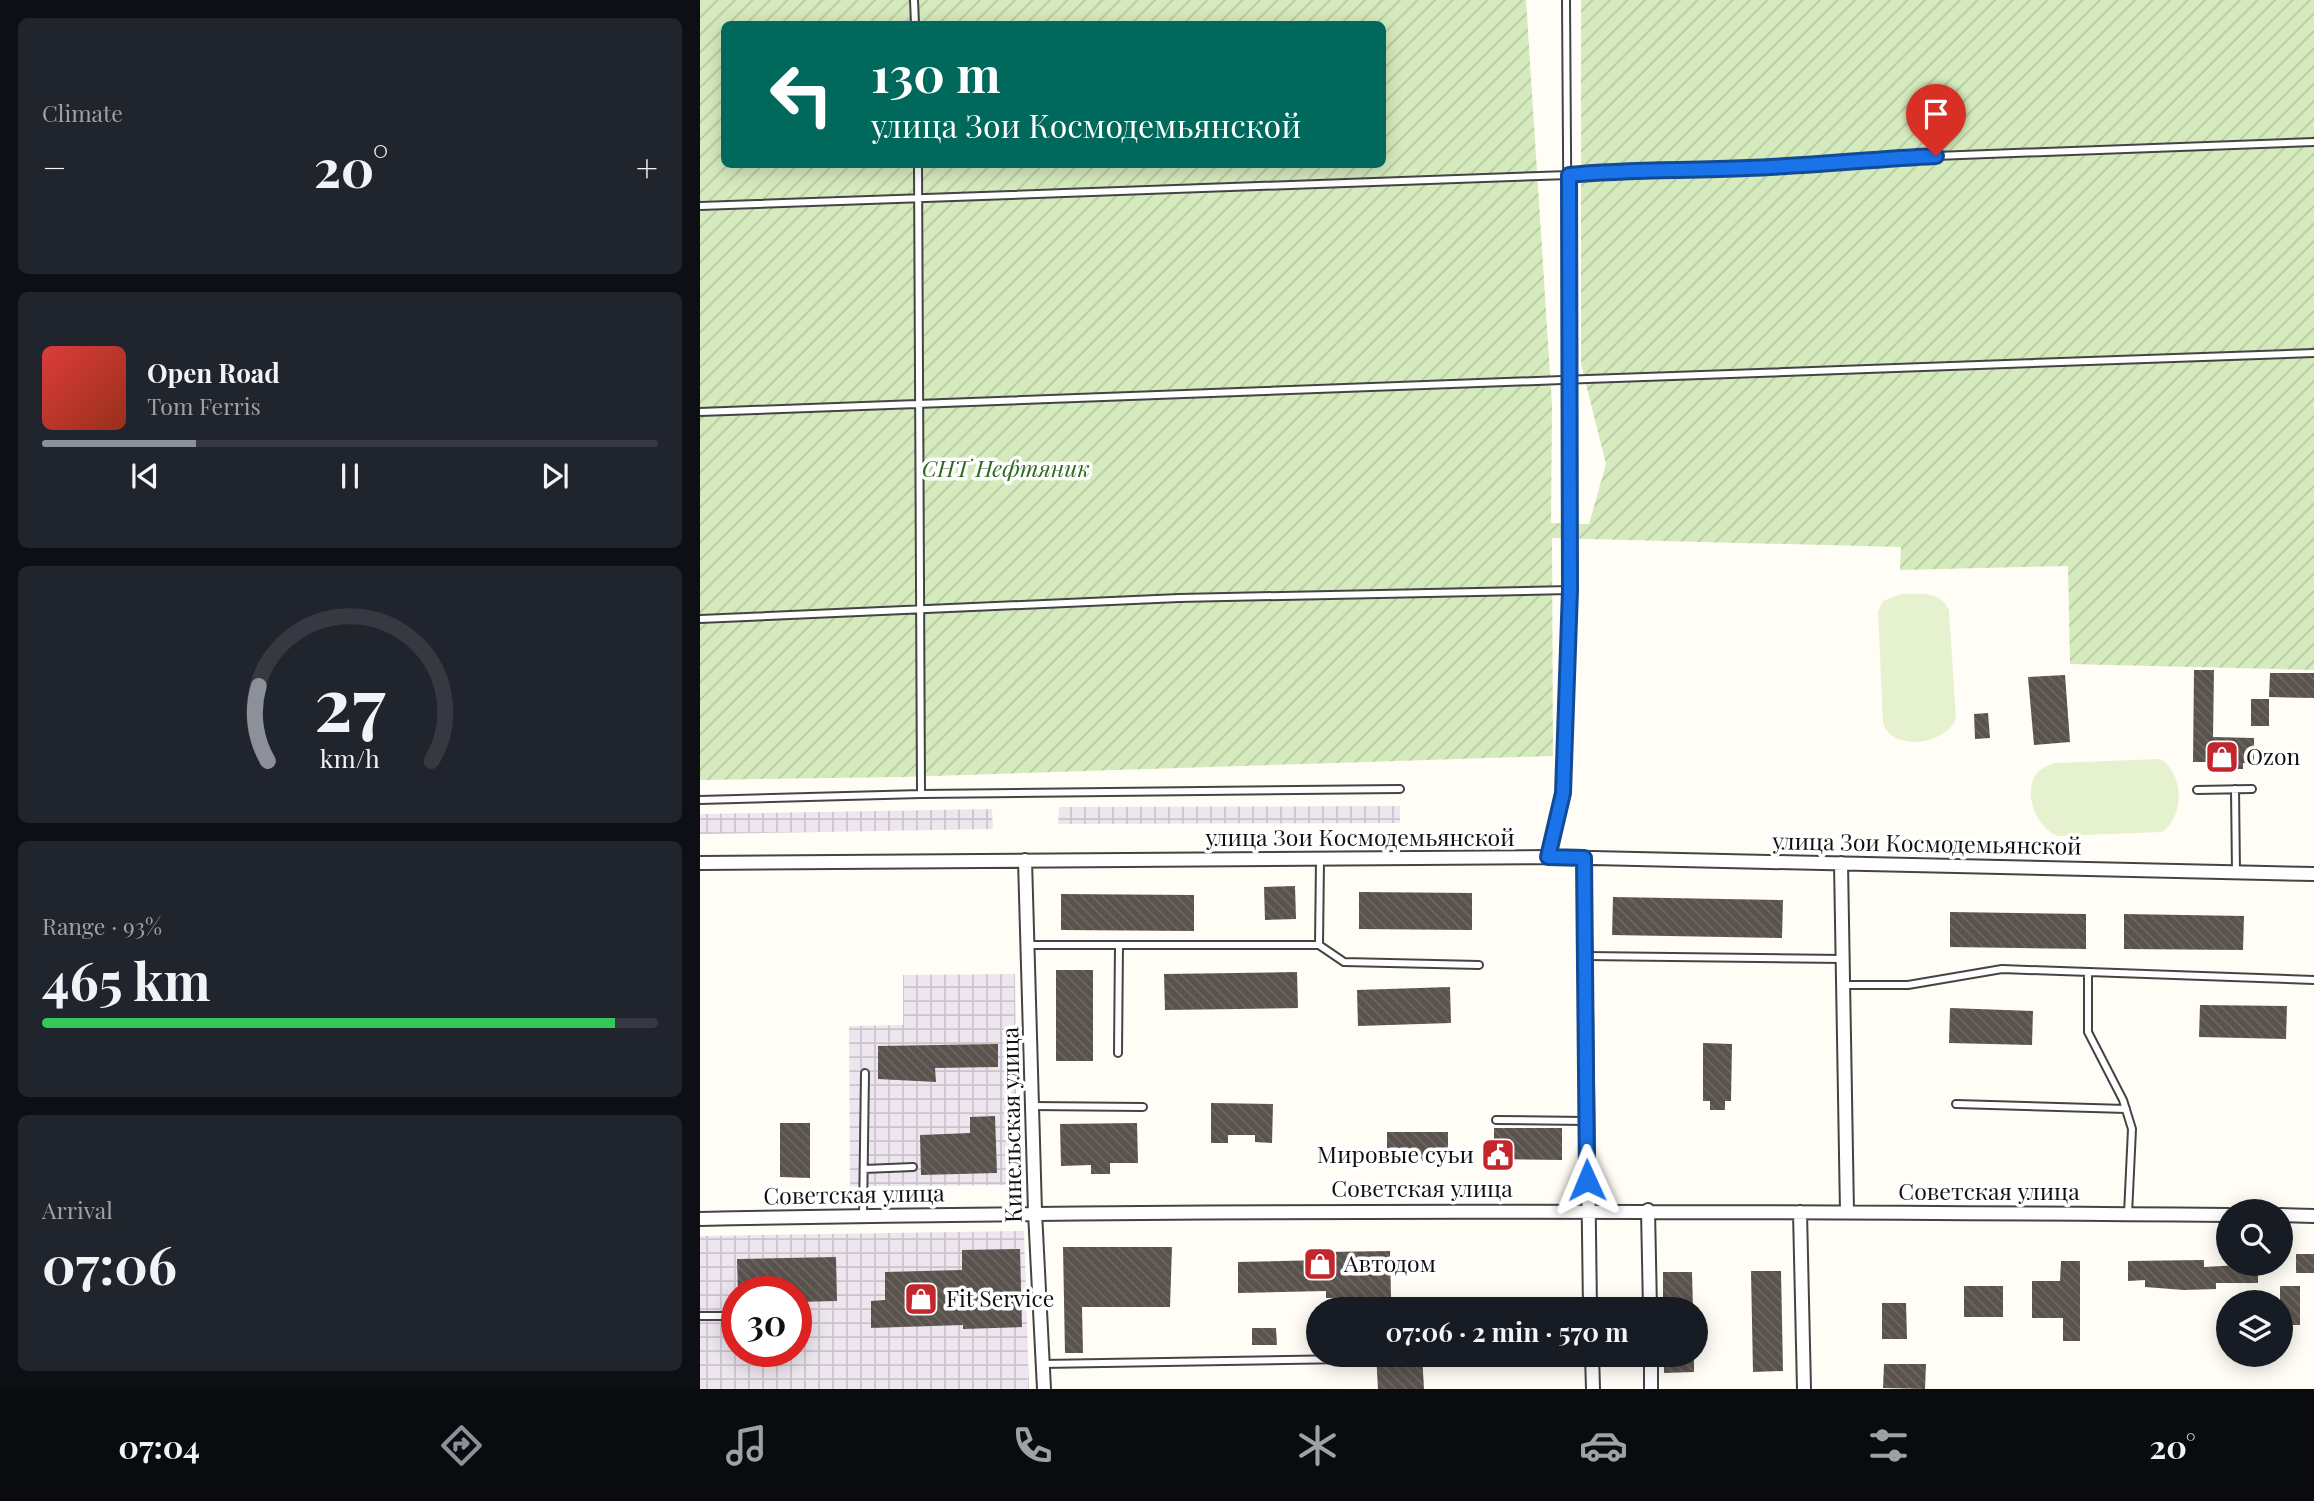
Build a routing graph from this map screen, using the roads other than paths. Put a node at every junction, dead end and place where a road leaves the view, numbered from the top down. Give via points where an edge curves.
1 (914, 0) edge
2 (1566, 0) edge
3 (915, 21) edge
4 (2314, 142) edge
5 (918, 168) edge
6 (1569, 175) junction
7 (919, 198) junction
8 (700, 206) edge
9 (2314, 353) edge
10 (1570, 380) junction
11 (920, 402) junction
12 (700, 412) edge
13 (1570, 590) junction
14 (920, 611) junction
15 (700, 620) edge
16 (1400, 789) dead end
17 (2235, 789) junction
18 (2252, 789) dead end
19 (2197, 790) dead end
20 (922, 794) junction
21 (700, 800) edge
22 (1548, 857) junction
23 (1584, 858) junction
24 (1025, 860) junction
25 (1320, 860) junction
26 (700, 863) edge
27 (1841, 863) junction
28 (2236, 872) junction
29 (2314, 874) edge
30 (1028, 945) junction
31 (1119, 945) junction
32 (1319, 945) junction
33 (1585, 956) junction
34 (1843, 959) junction
35 (1479, 965) dead end
36 (2088, 972) junction
37 (2314, 980) edge
38 (1843, 985) junction
39 (1118, 1052) dead end
40 (865, 1073) dead end
41 (1956, 1104) dead end
42 (1032, 1106) junction
43 (1143, 1107) dead end
44 (2126, 1109) junction
45 (1496, 1120) dead end
46 (1586, 1121) junction
47 (913, 1167) dead end
48 (864, 1169) junction
49 (1587, 1210) junction
50 (1648, 1210) junction
51 (1035, 1212) junction
52 (1800, 1212) junction
53 (1847, 1212) junction
54 (2128, 1214) junction
55 (2216, 1215) edge
56 (863, 1216) junction
57 (2293, 1216) edge
58 (2314, 1216) edge
59 (700, 1219) edge
60 (1590, 1297) edge
61 (1650, 1297) edge
62 (700, 1316) edge
63 (721, 1316) edge
64 (1306, 1360) edge
65 (1042, 1364) junction
66 (1592, 1367) edge
67 (1651, 1367) edge
68 (1044, 1389) edge
69 (1593, 1389) edge
70 (1651, 1389) edge
71 (1804, 1389) edge

1 - 3 lane
2 - 6 lane
4 - 6 lane
5 - 7 lane
6 - 7 lane
6 - 10 lane
7 - 8 lane
7 - 11 lane
9 - 10 lane
10 - 11 lane
10 - 13 lane
11 - 12 lane
11 - 14 lane
13 - 14 lane via 1179,598
13 - 22 lane via 1563,793
14 - 15 lane
14 - 20 lane
16 - 20 lane
17 - 18 lane
17 - 19 lane
17 - 28 lane
20 - 21 lane
22 - 23 street, улица Зои Космодемьянской
22 - 25 street, улица Зои Космодемьянской
23 - 27 street, улица Зои Космодемьянской
23 - 33 street
24 - 25 street, улица Зои Космодемьянской
24 - 26 street, улица Зои Космодемьянской
24 - 30 street, Кинельская улица
25 - 32 lane
27 - 28 street, улица Зои Космодемьянской
27 - 34 street
28 - 29 street, улица Зои Космодемьянской
30 - 31 lane
30 - 42 street, Кинельская улица
31 - 32 lane
31 - 39 lane
32 - 35 lane via 1344,962
33 - 34 lane
33 - 46 street
34 - 38 street
36 - 37 lane
36 - 38 lane via 2002,970 1908,985
36 - 44 lane via 2088,1032
38 - 53 street
40 - 48 lane
41 - 44 lane
42 - 43 lane
42 - 51 street, Кинельская улица
44 - 54 lane via 2132,1129
45 - 46 lane
46 - 49 street
47 - 48 lane
48 - 56 lane
49 - 50 street, Советская улица
49 - 51 street, Советская улица
49 - 60 street
50 - 52 street, Советская улица
50 - 61 street
51 - 56 street, Советская улица
51 - 65 street, Кинельская улица
52 - 53 street, Советская улица
52 - 71 street
53 - 54 street, Советская улица
54 - 55 street, Советская улица
56 - 59 street, Советская улица
57 - 58 street
62 - 63 lane
64 - 65 lane
65 - 68 street, Кинельская улица
66 - 69 street
67 - 70 street

